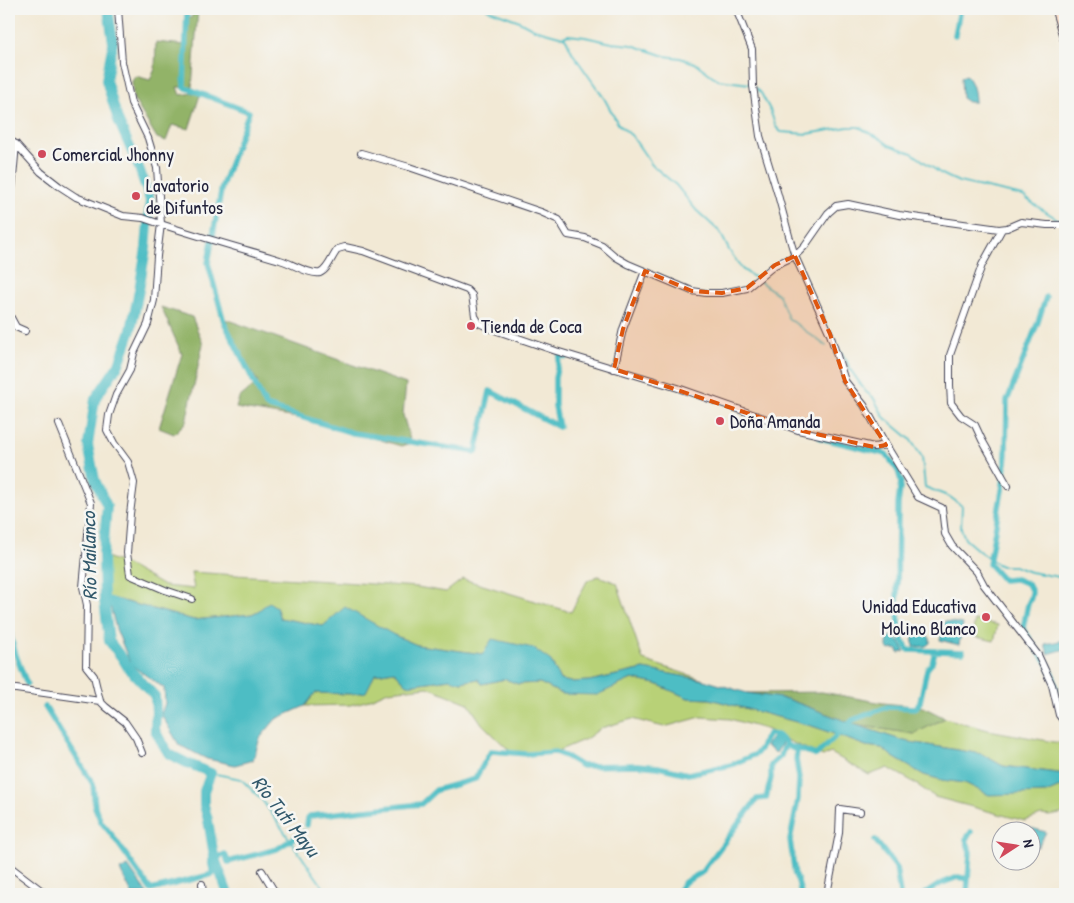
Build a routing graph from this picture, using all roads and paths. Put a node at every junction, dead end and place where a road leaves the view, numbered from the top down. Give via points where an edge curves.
1 (118, 9) edge
2 (736, 9) edge
3 (1056, 9) edge
4 (1065, 39) edge
5 (9, 140) edge
6 (16, 144) junction
7 (361, 153) dead end
8 (9, 200) edge
9 (161, 224) junction
10 (1065, 225) edge
11 (1002, 229) junction
12 (795, 256) junction
13 (645, 271) junction
14 (9, 314) edge
15 (25, 332) dead end
16 (614, 368) junction
17 (59, 424) dead end
18 (886, 445) junction
19 (1008, 486) dead end
20 (192, 599) dead end
21 (9, 688) edge
22 (100, 701) junction
23 (1065, 723) edge
24 (142, 753) dead end
25 (860, 812) dead end
26 (9, 866) edge
27 (262, 870) dead end
28 (202, 884) dead end
29 (46, 894) edge
30 (203, 894) edge
31 (276, 894) edge
32 (827, 894) edge

1 - 9 street via 122,62 131,103 148,138 157,168
2 - 12 street via 752,49 760,136
3 - 4 street
5 - 6 street
6 - 8 street
6 - 9 street via 42,172 70,193 123,216
7 - 13 street via 542,212 559,220 568,235 602,245 628,264
9 - 16 street via 287,262 313,274 328,267 338,249 345,247 363,251 467,290 472,296 475,316 489,328
9 - 20 street via 154,300 148,324 116,395 107,430 128,462 134,483 127,553 130,575
10 - 11 street via 1021,222
11 - 12 street via 848,204 836,206 828,212
11 - 19 street via 982,265 950,355 950,385 951,403 961,416 975,425
12 - 13 street via 775,265 747,288 722,293 692,291
12 - 18 street via 830,334 845,381 864,405
13 - 16 street via 623,328
14 - 15 street via 16,326
16 - 18 street via 798,430 874,447
17 - 22 street via 91,503 84,588 87,605 86,666 94,676
18 - 23 street via 918,497 942,508 945,534 952,546 976,572 1038,655 1052,685 1059,716
21 - 22 street
22 - 24 street via 124,722
25 - 32 street via 840,810 839,833
26 - 29 street
27 - 31 street
28 - 30 street

